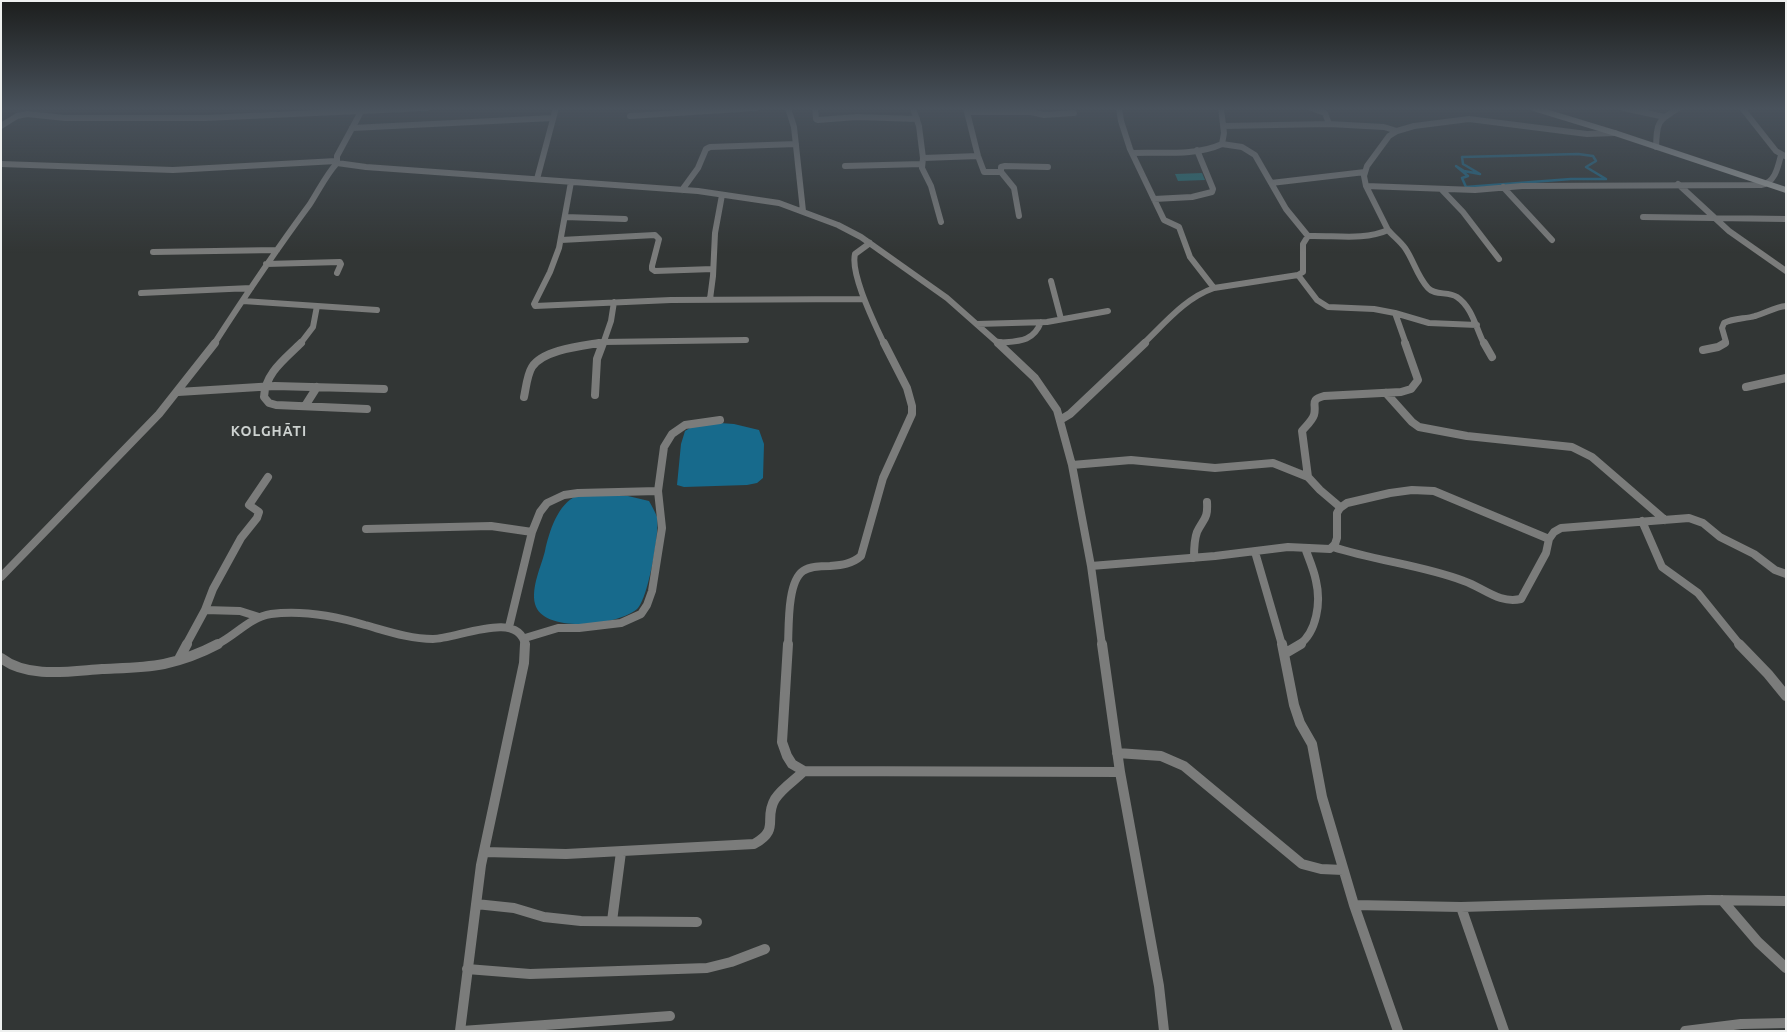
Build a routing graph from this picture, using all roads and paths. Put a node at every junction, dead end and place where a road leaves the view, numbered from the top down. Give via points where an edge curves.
1 (337, 156) edge
2 (542, 156) edge
3 (703, 156) edge
4 (797, 156) edge
5 (922, 156) edge
6 (976, 156) edge
7 (978, 156) edge
8 (1134, 156) edge
9 (1200, 156) edge
10 (1256, 156) edge
11 (1374, 156) edge
12 (1683, 156) edge
13 (1784, 156) edge
14 (923, 161) junction
15 (337, 162) junction
16 (1, 164) edge
17 (845, 166) dead end
18 (1048, 166) dead end
19 (1001, 172) junction
20 (1365, 172) junction
21 (536, 179) junction
22 (571, 182) junction
23 (1271, 183) junction
24 (1678, 184) junction
25 (1766, 184) junction
26 (1366, 186) junction
27 (1503, 187) junction
28 (1440, 189) junction
29 (682, 190) junction
30 (1786, 190) edge
31 (722, 195) junction
32 (1154, 199) junction
33 (803, 211) junction
34 (1019, 216) dead end
35 (564, 217) junction
36 (1644, 217) dead end
37 (1711, 217) junction
38 (625, 219) dead end
39 (1786, 219) edge
40 (941, 222) dead end
41 (1388, 230) junction
42 (1308, 236) junction
43 (561, 240) junction
44 (1552, 240) dead end
45 (870, 243) junction
46 (277, 250) junction
47 (153, 252) dead end
48 (1499, 259) dead end
49 (266, 264) junction
50 (713, 269) junction
51 (1786, 271) edge
52 (337, 273) dead end
53 (1298, 276) junction
54 (1050, 281) dead end
55 (251, 288) junction
56 (1214, 288) junction
57 (141, 293) dead end
58 (710, 299) junction
59 (864, 299) junction
60 (243, 301) junction
61 (614, 302) junction
62 (317, 306) junction
63 (1786, 306) edge
64 (377, 310) dead end
65 (1108, 311) dead end
66 (1395, 313) junction
67 (1061, 319) junction
68 (1041, 322) junction
69 (977, 324) junction
70 (1477, 325) junction
71 (746, 340) dead end
72 (603, 342) junction
73 (998, 343) junction
74 (1703, 350) dead end
75 (1492, 357) dead end
76 (1786, 378) edge
77 (264, 386) junction
78 (317, 387) junction
79 (1746, 387) dead end
80 (384, 389) dead end
81 (178, 392) junction
82 (1386, 393) junction
83 (595, 395) dead end
84 (524, 397) dead end
85 (305, 406) junction
86 (366, 409) dead end
87 (720, 420) dead end
88 (1060, 420) junction
89 (1072, 465) junction
90 (268, 477) dead end
91 (1308, 477) junction
92 (658, 491) junction
93 (1207, 502) dead end
94 (1340, 507) junction
95 (1665, 520) junction
96 (1642, 521) junction
97 (366, 529) dead end
98 (532, 532) junction
99 (1549, 539) junction
100 (1333, 547) junction
101 (1305, 548) junction
102 (1255, 552) junction
103 (1194, 558) junction
104 (1091, 566) junction
105 (1786, 574) edge
106 (1, 577) edge
107 (205, 610) junction
108 (258, 617) junction
109 (509, 627) junction
110 (525, 638) junction
111 (1284, 654) junction
112 (1, 658) edge
113 (179, 659) junction
114 (1786, 696) edge
115 (1117, 753) junction
116 (804, 771) junction
117 (1120, 772) junction
118 (484, 852) junction
119 (621, 852) junction
120 (1343, 870) junction
121 (1722, 900) junction
122 (1786, 901) edge
123 (476, 904) junction
124 (1354, 905) junction
125 (1461, 907) junction
126 (612, 921) junction
127 (697, 922) dead end
128 (765, 949) dead end
129 (1786, 968) edge
130 (467, 969) junction
131 (670, 1016) dead end
132 (1786, 1023) edge
133 (461, 1031) edge
134 (1164, 1031) edge
135 (1398, 1031) edge
136 (1504, 1031) edge
137 (1685, 1031) edge

1 - 15 street
2 - 21 street
3 - 29 street via 698,168
4 - 33 street
5 - 14 street
6 - 14 street
7 - 19 street via 984,172
8 - 32 street
9 - 32 street via 1212,192 1208,195
10 - 23 street
11 - 20 street
12 - 25 main road
13 - 25 street via 1771,180
14 - 17 street
14 - 40 street
15 - 16 street via 173,170
15 - 21 street via 366,167
15 - 46 street
18 - 19 street via 1005,166 1001,168
19 - 34 street via 1014,188
20 - 23 street via 1343,177
20 - 26 street
21 - 22 street
22 - 29 street
22 - 35 street
23 - 42 street via 1286,209
24 - 25 street
24 - 27 street
24 - 37 street
25 - 30 main road
26 - 28 street
26 - 41 street
27 - 28 street via 1475,190
27 - 44 street
28 - 48 street via 1463,212
29 - 31 street
31 - 33 street via 779,203
31 - 50 street via 715,233
32 - 56 street via 1164,220 1179,227 1190,257
33 - 45 street via 838,225
35 - 38 street
35 - 43 street
36 - 37 street
37 - 39 street
37 - 51 street
41 - 42 street via 1385,233 1373,234
41 - 70 street via 1405,248 1418,275 1429,289 1458,298 1472,313
42 - 53 street via 1302,245 1303,272
43 - 50 street via 655,235 660,238 652,266 655,271
43 - 61 street via 535,306
45 - 59 street via 854,258
45 - 69 street via 941,294
46 - 47 street
46 - 49 street
49 - 52 street via 340,262
49 - 55 street
50 - 58 street
53 - 56 street
53 - 66 street via 1317,300 1328,307 1374,309
54 - 67 street
55 - 57 street
55 - 60 street
56 - 88 street via 1186,304 1070,414
58 - 59 street
58 - 61 street
59 - 116 street via 906,384 912,407 911,416 880,485 860,557 852,562 806,569 799,574 794,583 791,596 782,742 790,762 797,769
60 - 62 street
60 - 81 street
61 - 72 street via 611,321
62 - 64 street
62 - 77 street via 311,332 274,371
63 - 74 street via 1758,315 1728,320 1722,328 1726,342 1717,348
65 - 67 street
66 - 70 street via 1429,323
66 - 82 street via 1418,380 1411,389
67 - 68 street
68 - 69 street
68 - 73 street via 1036,335
69 - 73 street
70 - 75 street
71 - 72 street
72 - 83 street via 597,359
72 - 84 street via 563,350 539,360 530,371
73 - 88 street via 1036,378 1052,401
76 - 79 street
77 - 78 street
77 - 81 street
77 - 85 street via 264,397 269,403
78 - 80 street
78 - 85 street
81 - 106 street
82 - 91 street via 1324,396 1314,401 1314,419 1302,431
82 - 95 street via 1419,427 1467,436 1579,449
85 - 86 street
87 - 92 street via 685,425 672,434 664,447
88 - 89 street
89 - 91 street via 1131,460 1215,468 1273,464
89 - 104 street
90 - 107 street via 249,505 258,512 257,518 220,575
91 - 94 street
92 - 98 street via 564,494 547,503 540,512
92 - 110 street via 662,528 652,591 641,614 621,623 558,628
93 - 103 street via 1208,515 1194,542
94 - 99 street via 1393,492 1434,491
94 - 100 street via 1337,512 1337,540
95 - 96 street
95 - 105 street via 1696,519 1720,537
96 - 99 street via 1562,528 1554,532
96 - 114 street via 1662,567 1698,593 1733,638
97 - 98 street via 491,526
98 - 109 street
99 - 100 street via 1540,567 1521,599 1508,602 1464,581
100 - 101 street via 1324,550
101 - 102 street
101 - 111 street via 1317,584 1313,624 1306,638
102 - 103 street
102 - 111 street
103 - 104 street
104 - 115 street
107 - 108 street via 240,611
107 - 113 street
108 - 109 street via 319,614 412,638 433,640 497,626
108 - 113 street via 220,643
109 - 110 street via 520,632
110 - 118 street via 527,648
111 - 120 street via 1294,705 1300,723 1312,744 1322,797
112 - 113 street via 12,666 60,671 142,668
115 - 117 street
115 - 120 street via 1169,758 1184,766 1302,864 1321,869
116 - 117 street
116 - 119 street via 774,800 771,828 762,841 754,844
117 - 134 street via 1159,986
118 - 119 street
118 - 123 street
119 - 126 street
120 - 124 street
121 - 122 street
121 - 125 street
121 - 129 street via 1758,942
123 - 126 street via 514,908 544,917 566,920
123 - 130 street
124 - 125 street
124 - 135 street
125 - 136 street
126 - 127 street
128 - 130 street via 732,962 707,968 530,974
130 - 133 street
131 - 133 street
132 - 137 street via 1741,1024

